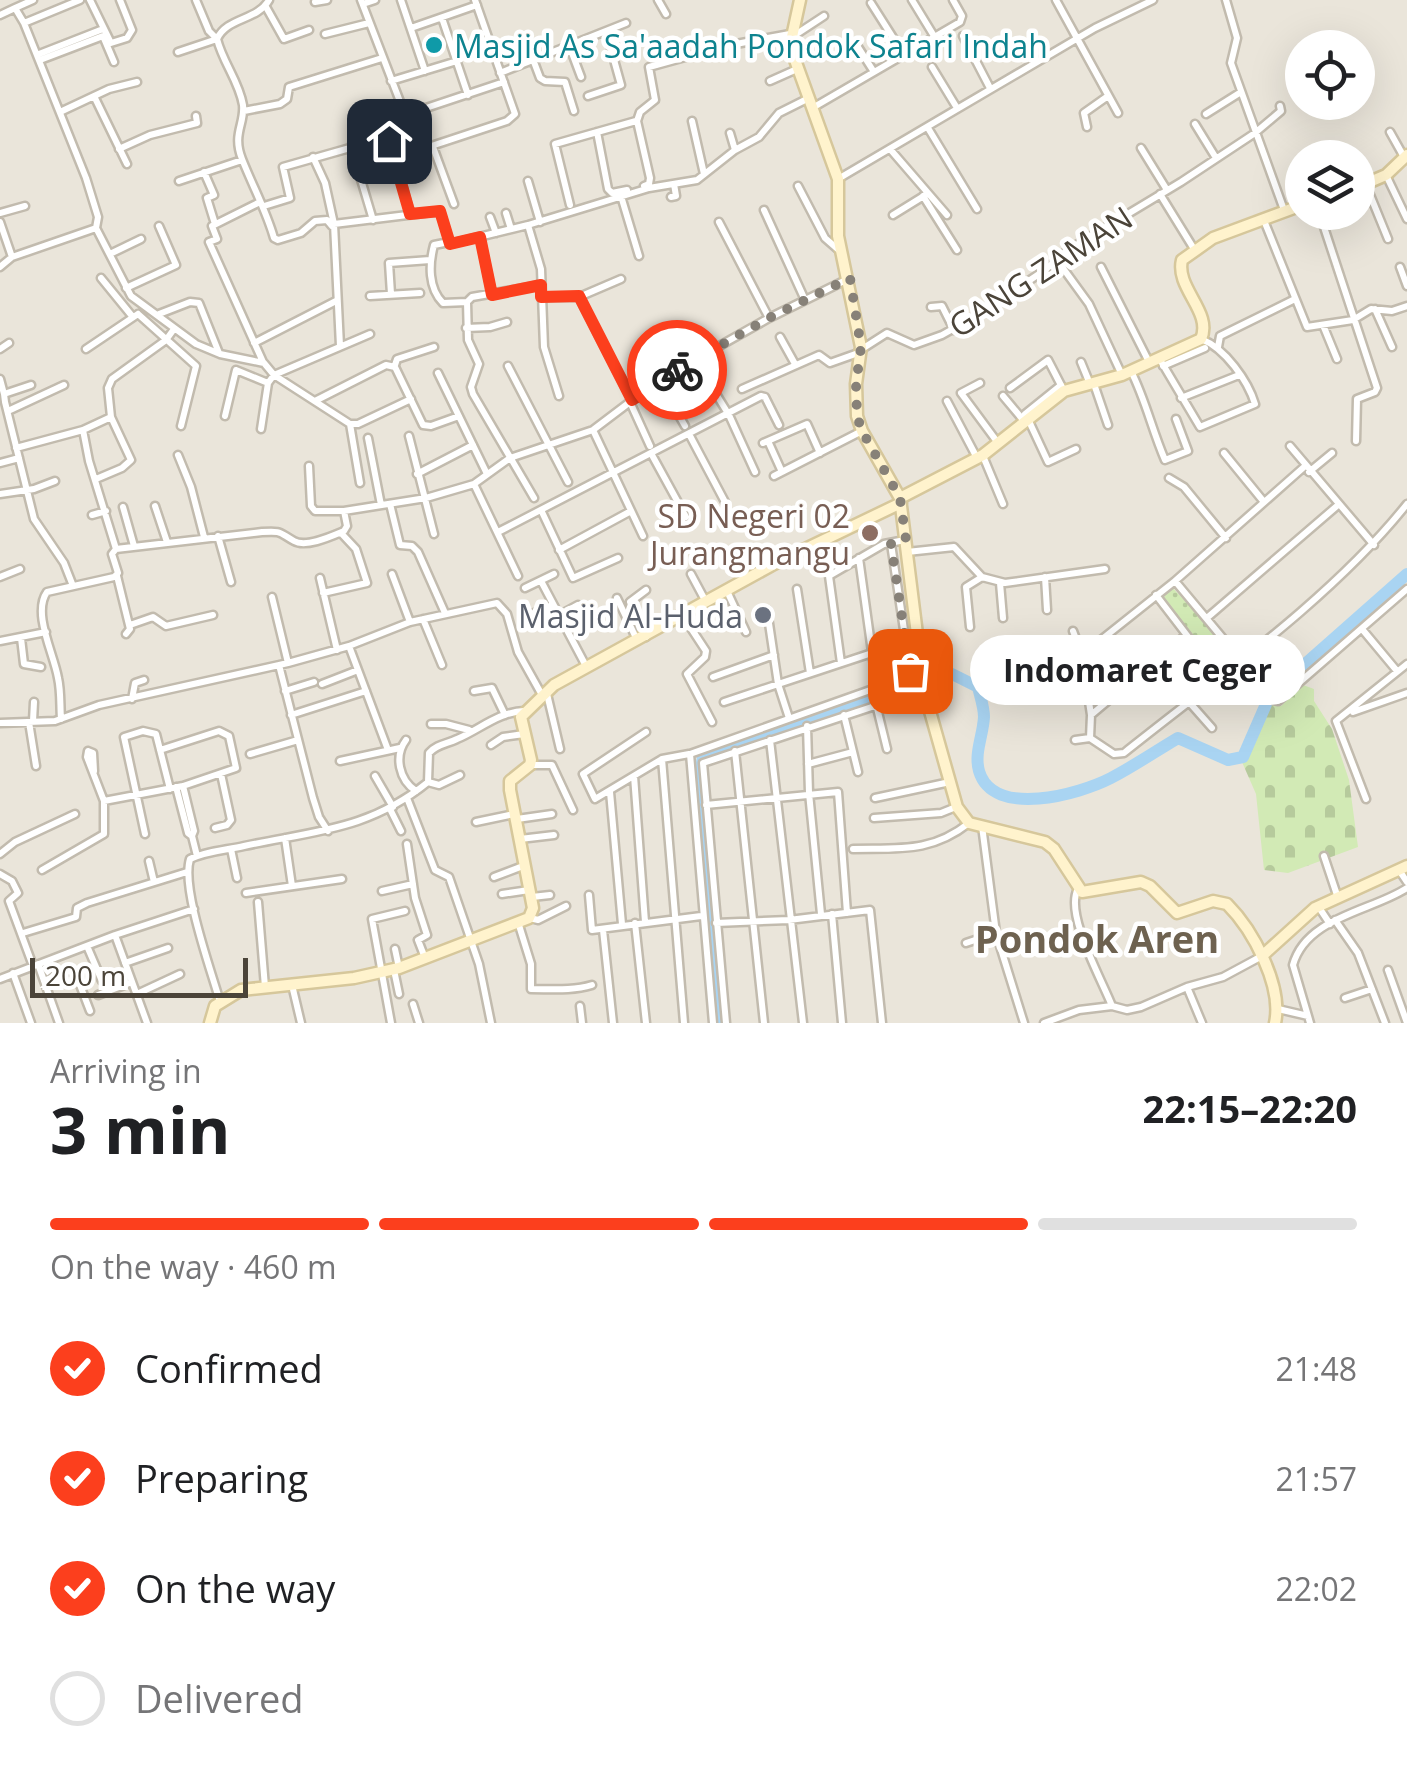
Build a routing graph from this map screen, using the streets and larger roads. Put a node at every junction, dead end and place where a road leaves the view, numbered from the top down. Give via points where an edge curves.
1 (33, 0) edge
2 (80, 0) edge
3 (90, 0) edge
4 (120, 0) edge
5 (196, 0) edge
6 (327, 0) edge
7 (375, 0) edge
8 (401, 0) edge
9 (658, 0) edge
10 (800, 0) edge
11 (912, 0) edge
12 (953, 0) edge
13 (1056, 0) edge
14 (1153, 0) edge
15 (1226, 0) edge
16 (315, 2) edge
17 (362, 2) edge
18 (476, 2) edge
19 (871, 2) edge
20 (267, 3) edge
21 (16, 8) junction
22 (666, 14) dead end
23 (0, 15) edge
24 (824, 16) dead end
25 (442, 18) junction
26 (24, 22) junction
27 (369, 23) junction
28 (626, 23) dead end
29 (411, 28) junction
30 (103, 29) junction
31 (309, 30) dead end
32 (606, 31) junction
33 (325, 34) dead end
34 (791, 36) junction
35 (934, 36) junction
36 (963, 36) dead end
37 (525, 38) dead end
38 (217, 39) junction
39 (1076, 39) junction
40 (569, 45) junction
41 (858, 47) dead end
42 (178, 52) dead end
43 (904, 55) junction
44 (39, 57) junction
45 (382, 58) junction
46 (533, 59) junction
47 (457, 61) junction
48 (114, 62) dead end
49 (932, 67) dead end
50 (797, 69) junction
51 (426, 70) junction
52 (874, 72) junction
53 (500, 73) junction
54 (581, 77) dead end
55 (770, 80) dead end
56 (392, 81) junction
57 (136, 82) dead end
58 (504, 82) junction
59 (990, 88) junction
60 (1241, 92) junction
61 (468, 95) junction
62 (94, 96) junction
63 (588, 96) dead end
64 (1108, 96) junction
65 (812, 102) junction
66 (1280, 106) dead end
67 (957, 108) junction
68 (574, 111) dead end
69 (60, 112) junction
70 (244, 112) junction
71 (1118, 113) dead end
72 (1206, 114) dead end
73 (196, 116) dead end
74 (405, 116) junction
75 (637, 121) junction
76 (692, 122) dead end
77 (1194, 124) dead end
78 (928, 128) junction
79 (1087, 128) dead end
80 (596, 132) junction
81 (1390, 132) dead end
82 (1254, 133) junction
83 (730, 134) dead end
84 (351, 146) junction
85 (433, 147) junction
86 (1140, 148) dead end
87 (120, 149) junction
88 (890, 149) junction
89 (735, 150) junction
90 (419, 151) junction
91 (1406, 156) edge
92 (312, 158) junction
93 (395, 158) junction
94 (1216, 158) junction
95 (242, 160) junction
96 (127, 164) dead end
97 (204, 172) junction
98 (1386, 174) junction
99 (704, 175) junction
100 (838, 179) junction
101 (1375, 179) edge
102 (179, 180) dead end
103 (528, 181) dead end
104 (674, 184) junction
105 (798, 186) dead end
106 (1164, 192) junction
107 (926, 195) junction
108 (622, 196) junction
109 (670, 197) dead end
110 (261, 204) junction
111 (454, 204) dead end
112 (25, 206) dead end
113 (570, 206) dead end
114 (977, 209) dead end
115 (764, 210) dead end
116 (1284, 210) joint
117 (1375, 212) edge
118 (0, 213) edge
119 (506, 213) dead end
120 (410, 214) junction
121 (893, 215) dead end
122 (948, 215) dead end
123 (490, 217) dead end
124 (1263, 218) junction
125 (1407, 219) edge
126 (373, 220) junction
127 (0, 222) edge
128 (540, 222) junction
129 (719, 222) dead end
130 (215, 224) junction
131 (333, 225) junction
132 (528, 225) junction
133 (159, 226) dead end
134 (96, 228) junction
135 (511, 229) junction
136 (1325, 230) edge
137 (496, 233) junction
138 (480, 237) junction
139 (141, 239) dead end
140 (1388, 240) dead end
141 (448, 242) junction
142 (1194, 249) junction
143 (956, 250) dead end
144 (842, 252) junction
145 (110, 254) junction
146 (638, 256) dead end
147 (12, 257) junction
148 (430, 260) junction
149 (1058, 260) junction
150 (0, 267) edge
151 (1400, 267) dead end
152 (1101, 268) dead end
153 (101, 278) dead end
154 (850, 278) junction
155 (620, 279) dead end
156 (541, 285) junction
157 (1407, 286) edge
158 (126, 288) junction
159 (420, 293) dead end
160 (391, 294) junction
161 (492, 295) junction
162 (370, 296) dead end
163 (579, 296) junction
164 (541, 297) junction
165 (1296, 298) junction
166 (805, 300) junction
167 (336, 302) junction
168 (467, 302) junction
169 (1407, 306) edge
170 (931, 307) dead end
171 (1375, 309) junction
172 (138, 311) junction
173 (158, 314) junction
174 (769, 318) junction
175 (1353, 320) junction
176 (507, 322) dead end
177 (1323, 325) junction
178 (466, 328) junction
179 (174, 330) junction
180 (954, 330) junction
181 (370, 334) dead end
182 (780, 337) dead end
183 (166, 340) junction
184 (9, 343) dead end
185 (254, 343) junction
186 (1203, 344) junction
187 (340, 346) junction
188 (1218, 346) junction
189 (434, 347) dead end
190 (1392, 347) dead end
191 (861, 348) junction
192 (0, 349) edge
193 (86, 349) dead end
194 (640, 352) dead end
195 (220, 354) junction
196 (1337, 359) dead end
197 (695, 360) junction
198 (1082, 362) dead end
199 (1157, 362) junction
200 (264, 363) junction
201 (795, 364) junction
202 (508, 366) dead end
203 (396, 367) junction
204 (438, 373) dead end
205 (1127, 373) junction
206 (1239, 374) junction
207 (0, 379) edge
208 (271, 379) junction
209 (657, 381) junction
210 (980, 383) dead end
211 (31, 384) dead end
212 (1092, 384) junction
213 (64, 385) dead end
214 (1010, 388) dead end
215 (1062, 388) junction
216 (742, 389) dead end
217 (4, 394) junction
218 (560, 396) dead end
219 (1004, 396) dead end
220 (1181, 398) junction
221 (315, 400) junction
222 (411, 400) junction
223 (631, 401) junction
224 (947, 401) dead end
225 (8, 411) junction
226 (726, 411) junction
227 (111, 416) junction
228 (225, 416) dead end
229 (459, 416) junction
230 (1026, 417) junction
231 (1176, 419) dead end
232 (350, 424) junction
233 (779, 425) dead end
234 (1108, 425) dead end
235 (181, 426) dead end
236 (684, 426) dead end
237 (261, 429) dead end
238 (82, 430) junction
239 (593, 430) junction
240 (862, 431) junction
241 (689, 434) junction
242 (409, 436) dead end
243 (368, 438) dead end
244 (1356, 441) dead end
245 (998, 442) junction
246 (474, 446) junction
247 (1290, 446) dead end
248 (548, 447) junction
249 (16, 448) junction
250 (1076, 449) dead end
251 (651, 450) junction
252 (820, 452) junction
253 (1224, 453) dead end
254 (1332, 453) dead end
255 (178, 456) dead end
256 (980, 457) junction
257 (19, 458) junction
258 (510, 458) junction
259 (0, 463) edge
260 (309, 466) dead end
261 (1307, 470) junction
262 (755, 472) dead end
263 (417, 474) junction
264 (487, 474) junction
265 (612, 475) junction
266 (1170, 478) dead end
267 (55, 480) dead end
268 (96, 480) junction
269 (568, 482) dead end
270 (360, 483) dead end
271 (474, 484) junction
272 (26, 490) junction
273 (0, 494) edge
274 (426, 498) junction
275 (534, 498) dead end
276 (901, 501) junction
277 (725, 502) dead end
278 (1264, 502) junction
279 (390, 504) junction
280 (1003, 504) dead end
281 (1407, 504) edge
282 (1338, 505) junction
283 (155, 506) dead end
284 (380, 506) junction
285 (122, 507) dead end
286 (106, 511) junction
287 (344, 511) junction
288 (631, 511) junction
289 (542, 512) junction
290 (92, 515) dead end
291 (686, 517) dead end
292 (498, 532) junction
293 (340, 533) junction
294 (434, 534) dead end
295 (218, 536) junction
296 (643, 536) dead end
297 (204, 537) junction
298 (1226, 538) junction
299 (166, 542) junction
300 (891, 544) junction
301 (1374, 545) junction
302 (134, 546) junction
303 (907, 546) junction
304 (116, 549) junction
305 (559, 550) junction
306 (618, 558) dead end
307 (859, 558) junction
308 (1104, 569) dead end
309 (20, 570) dead end
310 (392, 574) dead end
311 (554, 574) dead end
312 (691, 574) dead end
313 (117, 576) junction
314 (518, 576) dead end
315 (0, 577) edge
316 (982, 577) junction
317 (1045, 577) junction
318 (320, 578) dead end
319 (541, 581) junction
320 (1175, 581) junction
321 (231, 582) dead end
322 (1000, 582) junction
323 (74, 586) junction
324 (525, 588) dead end
325 (1407, 589) edge
326 (646, 590) dead end
327 (797, 590) dead end
328 (727, 591) junction
329 (323, 593) junction
330 (1156, 596) junction
331 (272, 597) dead end
332 (617, 598) dead end
333 (706, 603) junction
334 (552, 605) junction
335 (578, 606) dead end
336 (768, 610) dead end
337 (1047, 610) dead end
338 (445, 613) junction
339 (212, 615) dead end
340 (558, 616) junction
341 (683, 616) junction
342 (1208, 617) junction
343 (523, 618) dead end
344 (1003, 618) dead end
345 (423, 619) junction
346 (410, 622) junction
347 (130, 625) junction
348 (970, 627) dead end
349 (1362, 629) junction
350 (1073, 631) dead end
351 (46, 632) junction
352 (746, 632) dead end
353 (126, 634) dead end
354 (1185, 636) junction
355 (21, 637) junction
356 (642, 639) junction
357 (0, 641) edge
358 (348, 646) junction
359 (336, 650) junction
360 (872, 653) junction
361 (1082, 654) junction
362 (774, 656) junction
363 (1241, 660) junction
364 (841, 662) junction
365 (284, 664) junction
366 (442, 665) dead end
367 (41, 668) dead end
368 (1404, 668) edge
369 (587, 669) junction
370 (1230, 669) junction
371 (358, 670) junction
372 (810, 673) junction
373 (918, 674) junction
374 (1219, 677) junction
375 (713, 678) dead end
376 (144, 680) dead end
377 (778, 684) junction
378 (877, 688) junction
379 (924, 689) junction
380 (286, 691) junction
381 (366, 691) junction
382 (474, 691) dead end
383 (1407, 693) edge
384 (545, 696) junction
385 (132, 699) junction
386 (34, 702) dead end
387 (724, 702) dead end
388 (1189, 702) junction
389 (876, 704) junction
390 (524, 711) junction
391 (844, 714) junction
392 (1346, 714) junction
393 (291, 715) junction
394 (505, 715) junction
395 (1091, 715) junction
396 (788, 716) junction
397 (62, 718) junction
398 (31, 722) junction
399 (712, 722) dead end
400 (0, 723) edge
401 (431, 724) dead end
402 (807, 726) junction
403 (1212, 728) dead end
404 (470, 730) junction
405 (646, 732) dead end
406 (524, 734) junction
407 (1090, 738) junction
408 (158, 739) junction
409 (184, 739) junction
410 (298, 740) junction
411 (406, 740) dead end
412 (770, 740) junction
413 (1075, 740) dead end
414 (491, 744) dead end
415 (400, 748) junction
416 (560, 749) dead end
417 (887, 749) dead end
418 (160, 750) junction
419 (388, 750) junction
420 (735, 750) junction
421 (852, 752) junction
422 (250, 754) dead end
423 (690, 754) junction
424 (662, 759) junction
425 (340, 761) dead end
426 (808, 764) junction
427 (530, 765) junction
428 (36, 766) dead end
429 (94, 771) dead end
430 (858, 772) dead end
431 (221, 774) junction
432 (460, 775) dead end
433 (375, 776) dead end
434 (634, 776) junction
435 (428, 782) junction
436 (950, 782) junction
437 (176, 787) junction
438 (416, 790) junction
439 (610, 790) junction
440 (809, 794) junction
441 (136, 796) junction
442 (776, 797) junction
443 (407, 798) junction
444 (875, 798) dead end
445 (1366, 798) dead end
446 (740, 800) junction
447 (104, 802) junction
448 (706, 804) junction
449 (957, 807) junction
450 (391, 808) junction
451 (573, 810) dead end
452 (74, 814) dead end
453 (552, 814) dead end
454 (516, 817) junction
455 (874, 818) dead end
456 (476, 822) dead end
457 (968, 823) junction
458 (982, 826) junction
459 (215, 828) dead end
460 (401, 831) dead end
461 (329, 832) junction
462 (145, 834) dead end
463 (554, 835) dead end
464 (284, 838) junction
465 (519, 839) junction
466 (407, 844) dead end
467 (232, 849) junction
468 (853, 849) dead end
469 (0, 854) edge
470 (197, 856) junction
471 (1324, 856) dead end
472 (148, 861) dead end
473 (523, 866) junction
474 (1402, 868) edge
475 (42, 870) dead end
476 (187, 872) junction
477 (0, 874) edge
478 (494, 877) dead end
479 (237, 878) dead end
480 (342, 879) dead end
481 (154, 882) junction
482 (412, 884) junction
483 (1407, 885) edge
484 (292, 886) junction
485 (1078, 889) junction
486 (382, 891) dead end
487 (246, 893) dead end
488 (530, 893) junction
489 (502, 894) dead end
490 (589, 895) dead end
491 (1337, 895) junction
492 (550, 896) dead end
493 (258, 902) dead end
494 (566, 906) dead end
495 (1318, 906) junction
496 (194, 910) junction
497 (405, 911) dead end
498 (847, 912) junction
499 (821, 914) junction
500 (832, 914) junction
501 (702, 916) junction
502 (676, 918) junction
503 (524, 920) junction
504 (788, 920) junction
505 (645, 922) junction
506 (752, 922) junction
507 (1332, 922) junction
508 (635, 923) junction
509 (716, 923) junction
510 (622, 924) junction
511 (603, 930) junction
512 (24, 933) junction
513 (996, 933) junction
514 (114, 934) junction
515 (472, 942) junction
516 (966, 943) dead end
517 (87, 946) junction
518 (168, 948) dead end
519 (394, 949) dead end
520 (1262, 956) junction
521 (426, 960) junction
522 (125, 963) junction
523 (36, 965) junction
524 (392, 969) junction
525 (1388, 970) dead end
526 (13, 974) junction
527 (180, 974) dead end
528 (0, 979) edge
529 (44, 981) junction
530 (102, 981) dead end
531 (132, 982) junction
532 (292, 984) junction
533 (592, 985) dead end
534 (1187, 987) junction
535 (264, 988) junction
536 (1373, 989) junction
537 (137, 994) junction
538 (399, 994) dead end
539 (98, 995) dead end
540 (1345, 998) dead end
541 (220, 1002) junction
542 (413, 1004) dead end
543 (580, 1006) dead end
544 (1112, 1006) junction
545 (90, 1011) dead end
546 (1283, 1011) junction
547 (1309, 1020) edge
548 (208, 1022) edge
549 (31, 1023) edge
550 (59, 1023) edge
551 (147, 1023) edge
552 (301, 1023) edge
553 (391, 1023) edge
554 (418, 1023) edge
555 (491, 1023) edge
556 (582, 1023) edge
557 (612, 1023) edge
558 (646, 1023) edge
559 (684, 1023) edge
560 (712, 1023) edge
561 (726, 1023) edge
562 (764, 1023) edge
563 (803, 1023) edge
564 (842, 1023) edge
565 (882, 1023) edge
566 (1024, 1023) edge
567 (1044, 1023) edge
568 (1202, 1023) edge
569 (1275, 1023) edge
570 (1384, 1023) edge
571 (1407, 1023) edge

1 - 21 street
2 - 26 street
3 - 30 street
4 - 30 street via 132,34 111,43
5 - 38 street
6 - 16 street
7 - 17 street
8 - 29 street
9 - 22 street
10 - 34 street
11 - 35 street
12 - 35 street via 962,19
13 - 39 street
14 - 39 street
15 - 60 street via 1237,38 1231,63
17 - 27 street
18 - 25 street
18 - 53 street
19 - 43 street
20 - 31 street via 284,40
20 - 38 street via 224,27
21 - 23 street
21 - 26 street
24 - 34 street
25 - 29 street
25 - 47 street
26 - 44 street
27 - 33 street
27 - 45 street
28 - 32 street
29 - 51 street
30 - 44 street
32 - 40 street
32 - 63 street via 622,85
34 - 50 street
34 - 75 street via 651,65 655,100
35 - 43 street
36 - 59 street
37 - 46 street
38 - 42 street
38 - 70 street
39 - 59 street
39 - 64 street
40 - 46 street
40 - 54 street
41 - 52 street
43 - 52 street
44 - 48 street via 103,36
44 - 69 street
45 - 56 street
45 - 70 street via 288,87 280,104
46 - 53 street
46 - 68 street via 540,78 565,82
47 - 51 street
47 - 61 street
49 - 67 street
50 - 55 street
50 - 65 street
51 - 56 street
52 - 65 street
53 - 58 street
56 - 74 street
57 - 62 street
58 - 61 street
58 - 85 street via 513,118
59 - 67 street
60 - 72 street
60 - 82 street
61 - 74 street
62 - 69 street
62 - 87 street
64 - 71 street
64 - 79 street via 1084,113
65 - 89 street via 778,113 760,136
65 - 100 street
66 - 82 street via 1277,118
67 - 78 street
69 - 134 street via 96,209
70 - 95 street via 238,128
73 - 87 street via 196,123
74 - 90 street
75 - 80 street
75 - 80 street via 650,178 646,186 610,192
76 - 99 street
77 - 94 street
78 - 88 street
78 - 114 street
80 - 113 street via 555,144
81 - 91 street
82 - 94 street
82 - 116 street
83 - 89 street
84 - 92 street
84 - 93 street via 387,139
84 - 126 street
85 - 90 street
85 - 111 street
86 - 106 street
87 - 96 street
88 - 100 street
88 - 107 street
89 - 99 street
90 - 93 street
91 - 98 street
92 - 110 street via 283,167 289,198
92 - 131 street
93 - 120 street
94 - 106 street
95 - 97 street
95 - 110 street
97 - 102 street
97 - 130 street via 214,195 207,198
98 - 101 street
98 - 125 street
99 - 104 street
100 - 144 street
103 - 128 street
104 - 108 street
104 - 109 street via 676,196
105 - 144 street via 825,238
106 - 142 street, GANG ZAMAN
106 - 149 street, GANG ZAMAN
107 - 121 street
107 - 122 street
107 - 143 street
108 - 128 street
108 - 146 street
110 - 130 street
110 - 131 street via 276,240 315,221
112 - 118 street
115 - 166 street
116 - 124 street
117 - 140 street
119 - 135 street
120 - 126 street
120 - 141 street via 440,211
123 - 137 street
124 - 142 street
124 - 165 street
126 - 131 street
127 - 147 street
128 - 132 street
129 - 174 street
130 - 185 street via 217,240 209,242
131 - 167 street
132 - 135 street
132 - 156 street
133 - 158 street via 176,264
134 - 145 street
134 - 147 street
135 - 137 street
136 - 175 street
137 - 138 street
138 - 141 street
138 - 161 street
139 - 145 street
141 - 148 street via 434,245
142 - 186 street via 1180,269 1204,326
144 - 154 street
145 - 158 street
147 - 150 street
148 - 160 street via 389,263
148 - 168 street via 441,302
149 - 180 street, GANG ZAMAN
149 - 205 street
151 - 157 street
152 - 199 street
153 - 172 street
154 - 166 street
154 - 191 street
155 - 163 street
156 - 161 street
156 - 164 street
158 - 172 street
159 - 160 street
160 - 162 street
161 - 168 street
163 - 164 street
163 - 223 street
164 - 218 street via 544,347
165 - 177 street via 1305,325
165 - 188 street via 1220,336
166 - 174 street
167 - 185 street
167 - 187 street
168 - 178 street
169 - 171 street
170 - 180 street via 942,306
171 - 175 street
171 - 190 street
172 - 173 street
172 - 183 street
172 - 193 street
173 - 179 street
173 - 195 street via 200,303
174 - 197 street
175 - 177 street
175 - 244 street via 1377,390 1358,400
176 - 178 street
177 - 196 street
178 - 258 street via 479,364 473,394
179 - 183 street
179 - 195 street
180 - 191 street, GANG ZAMAN via 914,346 888,334
181 - 187 street
182 - 201 street
183 - 227 street via 112,378
183 - 235 street via 197,369
184 - 192 street
185 - 200 street
186 - 188 street
186 - 199 street
187 - 208 street
188 - 206 street
189 - 203 street via 397,359
191 - 201 street via 830,363
191 - 240 street via 856,402
194 - 209 street
195 - 200 street
197 - 209 street
197 - 226 street
198 - 212 street
199 - 205 street
199 - 220 street
200 - 208 street
201 - 216 street
202 - 248 street
203 - 221 street via 386,365
203 - 222 street
204 - 229 street
205 - 212 street
205 - 231 street via 1149,410 1165,460 1188,452
206 - 220 street
206 - 220 street via 1256,402 1208,425 1198,425
207 - 217 street
208 - 221 street
208 - 228 street via 236,370
208 - 237 street
209 - 223 street
209 - 236 street
210 - 245 street via 961,393
211 - 217 street
212 - 215 street
212 - 234 street
213 - 225 street
214 - 215 street via 1048,360
215 - 230 street
217 - 225 street
219 - 230 street
221 - 232 street
222 - 229 street via 426,427
222 - 232 street
223 - 239 street
223 - 251 street
224 - 256 street
225 - 249 street
226 - 233 street via 762,396
226 - 241 street
226 - 262 street
227 - 238 street
227 - 268 street via 131,460
229 - 246 street
230 - 245 street
230 - 250 street via 1048,462
232 - 270 street
238 - 249 street
238 - 268 street
239 - 248 street
239 - 265 street
240 - 252 street
240 - 276 street
241 - 251 street
241 - 277 street
242 - 263 street
243 - 284 street
245 - 256 street
246 - 263 street
246 - 264 street
247 - 261 street
248 - 258 street
248 - 269 street
249 - 257 street
251 - 265 street
251 - 291 street
252 - 252 street via 806,424 766,442 778,474
253 - 278 street
254 - 261 street
255 - 297 street
256 - 276 street
256 - 280 street
257 - 259 street
257 - 272 street
258 - 264 street
258 - 275 street
260 - 287 street via 313,510
261 - 278 street
261 - 282 street
263 - 274 street
264 - 271 street
265 - 288 street
265 - 289 street
266 - 298 street
267 - 272 street
268 - 286 street
271 - 274 street
271 - 292 street
272 - 273 street
272 - 323 street via 34,519
274 - 279 street
274 - 294 street
276 - 303 street
276 - 328 street
278 - 298 street
279 - 284 street
279 - 338 street via 400,544 418,552
281 - 301 street
282 - 301 street
282 - 342 street
283 - 299 street
284 - 287 street
285 - 302 street
286 - 290 street
286 - 304 street
287 - 293 street via 346,529
288 - 296 street
288 - 305 street
289 - 292 street
289 - 305 street
292 - 314 street
293 - 295 street via 300,542 280,532
293 - 329 street via 356,549 368,583
295 - 297 street
295 - 321 street
297 - 299 street
298 - 320 street
299 - 302 street
300 - 303 street
300 - 307 street
300 - 373 street
301 - 363 street
302 - 304 street
303 - 316 street via 954,546
303 - 373 street
304 - 313 street
305 - 306 street via 575,578
307 - 360 street
307 - 364 street via 828,578
308 - 317 street
309 - 315 street
310 - 346 street
311 - 319 street
312 - 333 street
313 - 323 street
313 - 347 street
316 - 322 street
316 - 348 street via 966,586
317 - 322 street
317 - 337 street
318 - 329 street
319 - 324 street
319 - 334 street
320 - 330 street
320 - 342 street
322 - 344 street
323 - 351 street via 43,596
325 - 349 street
326 - 356 street via 630,602
327 - 372 street
328 - 333 street
328 - 352 street
329 - 359 street
330 - 354 street
330 - 361 street
331 - 365 street
332 - 356 street
333 - 341 street
334 - 340 street
334 - 343 street
335 - 340 street
336 - 362 street
338 - 345 street
338 - 384 street via 500,604 524,666
339 - 347 street via 166,626 152,617
340 - 369 street
341 - 356 street
341 - 399 street via 706,652 687,674
342 - 363 street
345 - 346 street
345 - 366 street
346 - 358 street
347 - 353 street
349 - 368 street
349 - 370 street via 1278,701 1250,690
350 - 361 street
351 - 355 street
351 - 397 street
354 - 374 street
354 - 395 street
355 - 357 street
355 - 367 street via 24,664
356 - 369 street
358 - 359 street
358 - 371 street
359 - 365 street
360 - 364 street
360 - 378 street
361 - 395 street
362 - 375 street
362 - 377 street
363 - 370 street
364 - 372 street
365 - 380 street
365 - 385 street
368 - 392 street
369 - 384 street
370 - 374 street
371 - 380 street
371 - 381 street
372 - 377 street
373 - 378 street
373 - 379 street
374 - 388 street
376 - 385 street via 134,683
377 - 387 street
377 - 396 street
378 - 396 street
379 - 389 street
379 - 436 street
380 - 393 street
381 - 393 street
381 - 419 street
382 - 394 street via 492,688
383 - 392 street
384 - 390 street
384 - 416 street
385 - 397 street
386 - 398 street
388 - 403 street
388 - 407 street via 1120,755
389 - 391 street
389 - 417 street
390 - 394 street
390 - 406 street
391 - 402 street
391 - 421 street
392 - 445 street via 1336,723
393 - 410 street
394 - 404 street
395 - 407 street
396 - 423 street
397 - 398 street
398 - 400 street
398 - 428 street
401 - 404 street
402 - 412 street
402 - 426 street
404 - 435 street via 431,749
405 - 439 street via 584,774 595,799
406 - 414 street
406 - 427 street
407 - 413 street
408 - 409 street
408 - 418 street
408 - 441 street via 152,730 123,738
409 - 418 street
409 - 431 street via 226,732 236,768
410 - 422 street
410 - 461 street via 319,818
411 - 415 street
412 - 420 street
412 - 442 street
415 - 419 street
415 - 438 street via 401,771
418 - 437 street
419 - 425 street
420 - 446 street
420 - 448 street via 701,768
421 - 426 street
421 - 430 street
423 - 424 street
423 - 501 street
424 - 434 street
424 - 502 street
426 - 440 street
427 - 451 street via 552,765
427 - 454 street via 510,782
429 - 447 street
431 - 437 street
431 - 459 street via 231,820
432 - 435 street via 439,785
433 - 450 street
434 - 439 street
434 - 505 street
435 - 438 street
436 - 444 street
436 - 449 street
437 - 441 street
437 - 470 street
438 - 443 street
439 - 510 street
440 - 442 street
440 - 498 street via 839,795
440 - 499 street
441 - 447 street
441 - 462 street
442 - 446 street
442 - 504 street
443 - 450 street
443 - 515 street via 435,870 449,877
446 - 448 street
446 - 506 street
447 - 475 street via 104,834
448 - 509 street
449 - 455 street
449 - 457 street
450 - 460 street
450 - 461 street
452 - 469 street
453 - 454 street
454 - 456 street
454 - 465 street
457 - 458 street
457 - 468 street via 930,845
458 - 485 street via 1050,844
458 - 513 street
461 - 464 street
463 - 465 street
464 - 467 street
464 - 484 street
465 - 473 street
466 - 482 street
467 - 470 street
467 - 479 street
470 - 476 street
471 - 491 street
472 - 481 street
473 - 478 street
473 - 488 street
474 - 483 street
474 - 491 street
476 - 481 street
476 - 496 street
477 - 512 street via 18,894 9,901
480 - 484 street
481 - 512 street via 86,903 78,915
482 - 486 street
482 - 521 street via 427,935 418,939
483 - 507 street
484 - 487 street
485 - 520 street via 1142,882 1177,913 1222,902 1232,907
485 - 544 street via 1073,904
488 - 489 street
488 - 492 street
488 - 503 street via 533,911
490 - 511 street via 592,930
491 - 495 street
493 - 535 street
494 - 503 street
495 - 507 street
495 - 520 street
496 - 514 street
496 - 541 street
497 - 524 street via 372,919
498 - 500 street
498 - 565 street via 870,910
499 - 500 street
499 - 504 street
500 - 564 street
501 - 502 street
501 - 560 street
502 - 505 street
502 - 559 street
503 - 515 street
503 - 533 street via 531,989
504 - 506 street
504 - 563 street
505 - 508 street
506 - 509 street
506 - 562 street
507 - 536 street via 1358,953
507 - 547 street via 1294,958
508 - 510 street
508 - 558 street
509 - 561 street
510 - 511 street
511 - 557 street
512 - 523 street
513 - 516 street
513 - 566 street
514 - 517 street
514 - 522 street
515 - 521 street
515 - 555 street
517 - 523 street
517 - 530 street
518 - 522 street
519 - 524 street
520 - 534 street
520 - 546 street
521 - 524 street
522 - 531 street
523 - 526 street
523 - 529 street
524 - 532 street
524 - 538 street
524 - 553 street
525 - 571 street
526 - 528 street
526 - 549 street
527 - 537 street
529 - 545 street via 75,972
529 - 550 street
531 - 537 street
531 - 539 street
532 - 535 street
532 - 552 street
534 - 544 street via 1134,1009
534 - 568 street
535 - 541 street via 241,990
536 - 540 street
536 - 570 street
537 - 551 street
541 - 548 street
542 - 554 street
543 - 556 street
544 - 567 street
546 - 547 street
546 - 569 street

